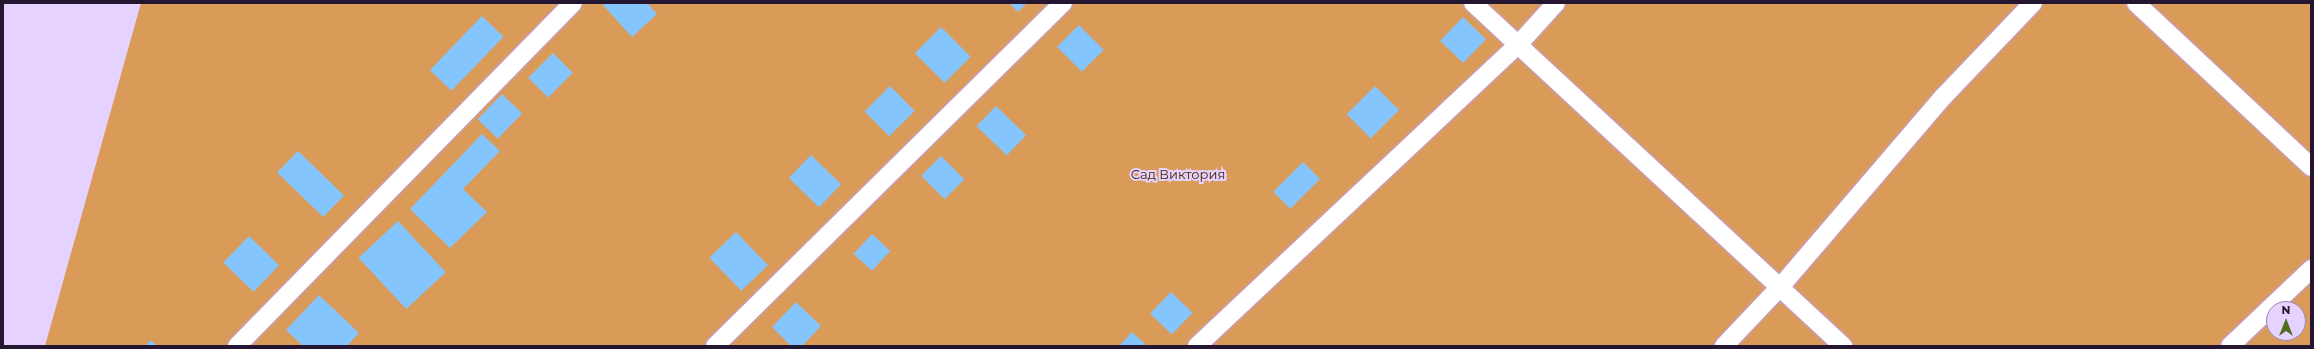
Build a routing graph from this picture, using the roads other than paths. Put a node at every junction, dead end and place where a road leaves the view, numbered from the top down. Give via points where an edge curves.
1 (573, 3) edge
2 (1063, 3) edge
3 (1473, 3) edge
4 (1556, 3) edge
5 (2033, 3) edge
6 (2136, 3) edge
7 (1517, 46) junction
8 (2311, 167) edge
9 (2311, 269) edge
10 (1781, 286) junction
11 (237, 346) edge
12 (715, 346) edge
13 (1197, 346) edge
14 (1724, 346) edge
15 (1843, 346) edge
16 (2230, 346) edge

1 - 11 lane
2 - 12 lane
3 - 7 lane
4 - 7 lane
5 - 10 lane via 1944,96
6 - 8 lane
7 - 10 lane
7 - 13 lane
9 - 16 lane
10 - 14 lane
10 - 15 lane

